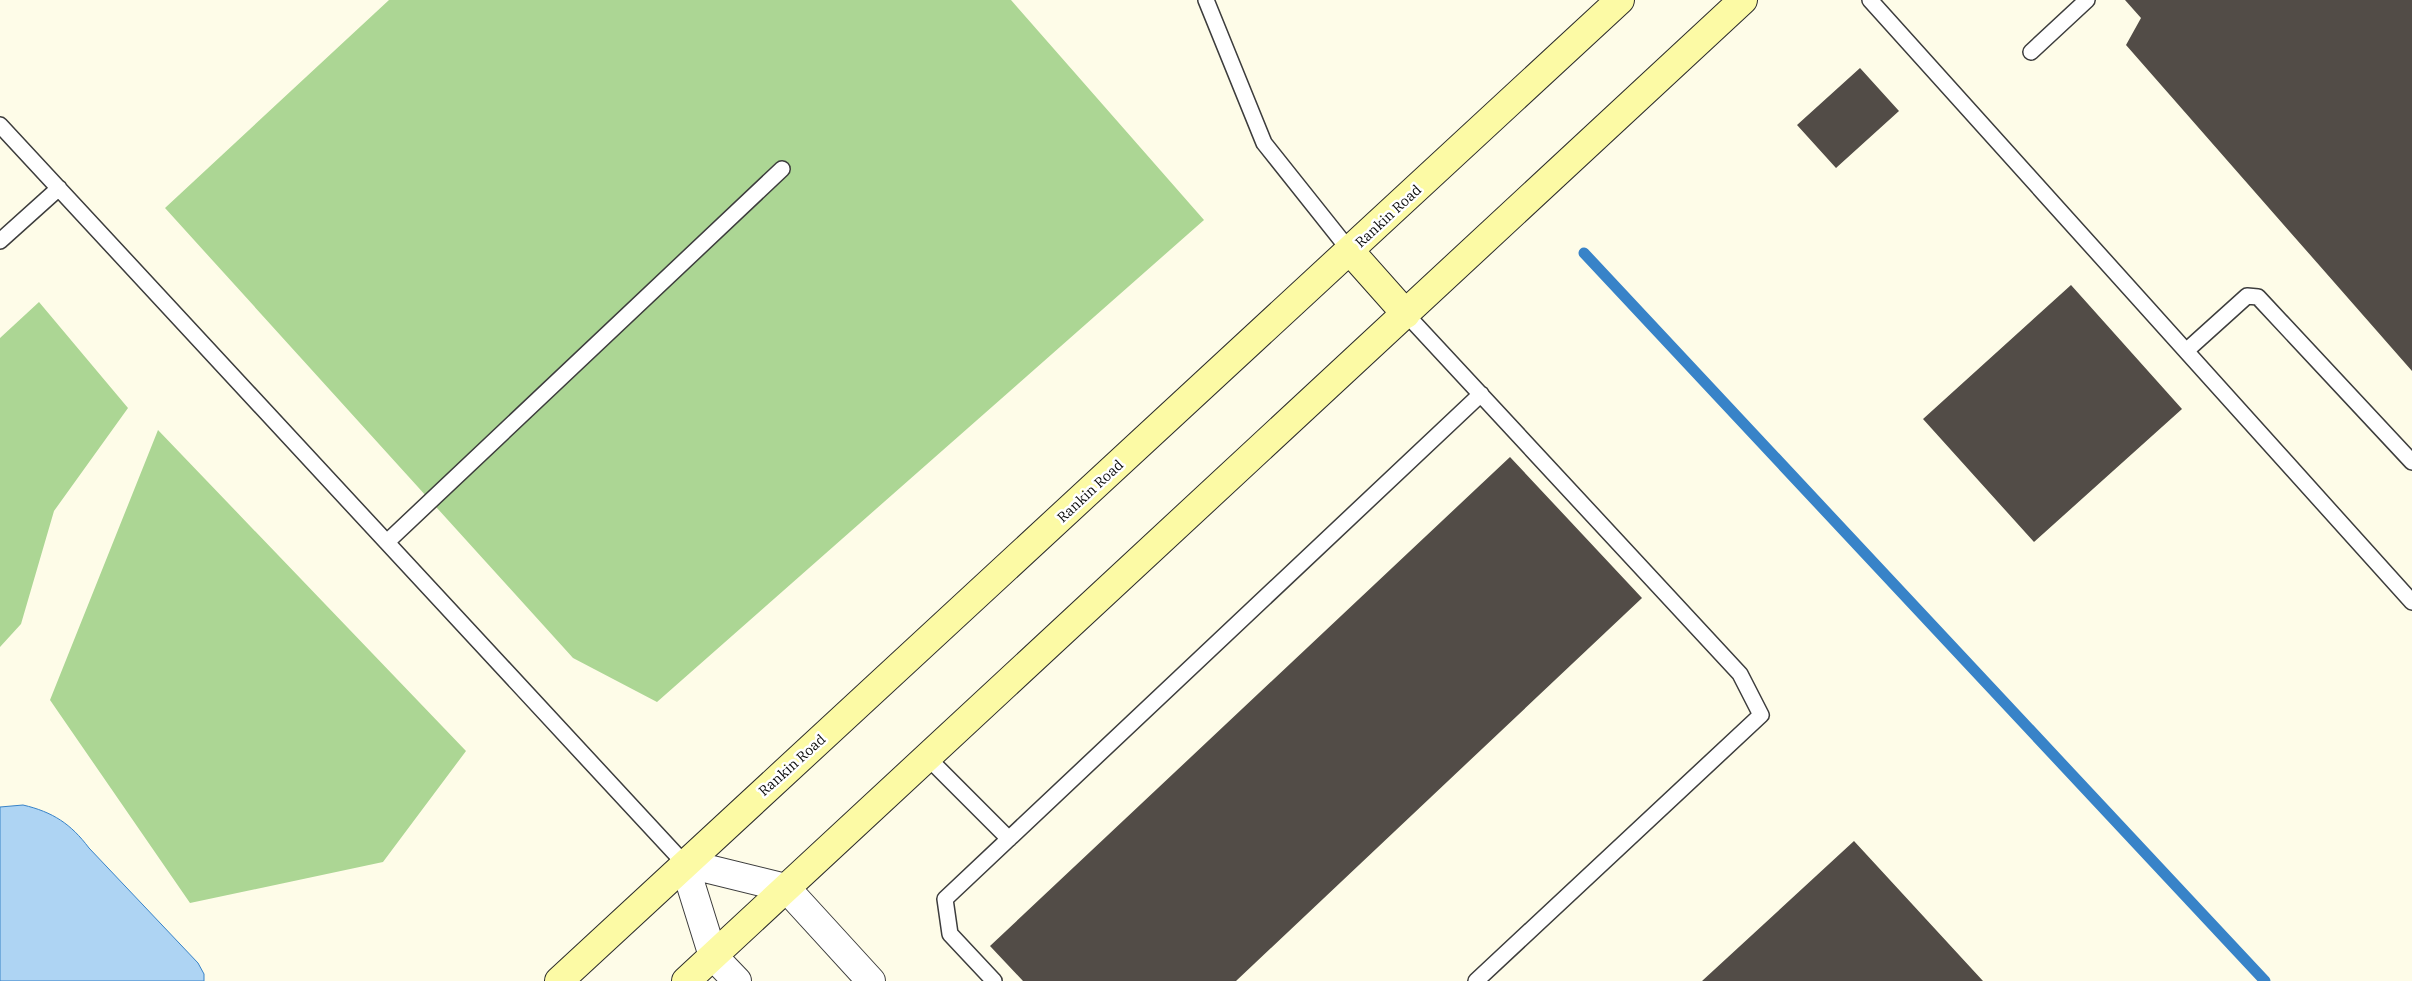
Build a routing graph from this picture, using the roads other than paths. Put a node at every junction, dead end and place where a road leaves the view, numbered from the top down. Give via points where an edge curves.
1 (1206, 0) edge
2 (1620, 0) edge
3 (1743, 0) edge
4 (1870, 0) edge
5 (2087, 0) edge
6 (2031, 52) dead end
7 (0, 124) edge
8 (782, 169) dead end
9 (59, 188) junction
10 (0, 241) edge
11 (1350, 251) junction
12 (1406, 314) junction
13 (2186, 351) junction
14 (1481, 394) junction
15 (2412, 462) edge
16 (387, 542) junction
17 (2412, 602) edge
18 (927, 756) junction
19 (1009, 839) junction
20 (684, 863) junction
21 (786, 888) junction
22 (713, 956) junction
23 (559, 981) edge
24 (686, 981) edge
25 (737, 981) edge
26 (871, 981) edge
27 (994, 981) edge
28 (1476, 981) edge

1 - 11 lane via 1264,144
2 - 11 main road, Rankin Road
3 - 12 main road
4 - 13 lane
5 - 6 lane
7 - 9 lane
8 - 16 lane
9 - 10 lane
9 - 16 lane
11 - 12 main road
11 - 20 main road, Rankin Road
12 - 14 lane
12 - 18 main road
13 - 15 lane via 2247,296 2258,297
13 - 17 lane
14 - 19 lane
14 - 28 lane via 1740,674 1761,715
16 - 20 lane
18 - 19 lane
18 - 21 main road
19 - 27 lane via 945,899 950,934
20 - 21 street
20 - 22 street
20 - 23 main road, Rankin Road
21 - 22 main road
21 - 26 street
22 - 24 main road
22 - 25 street

